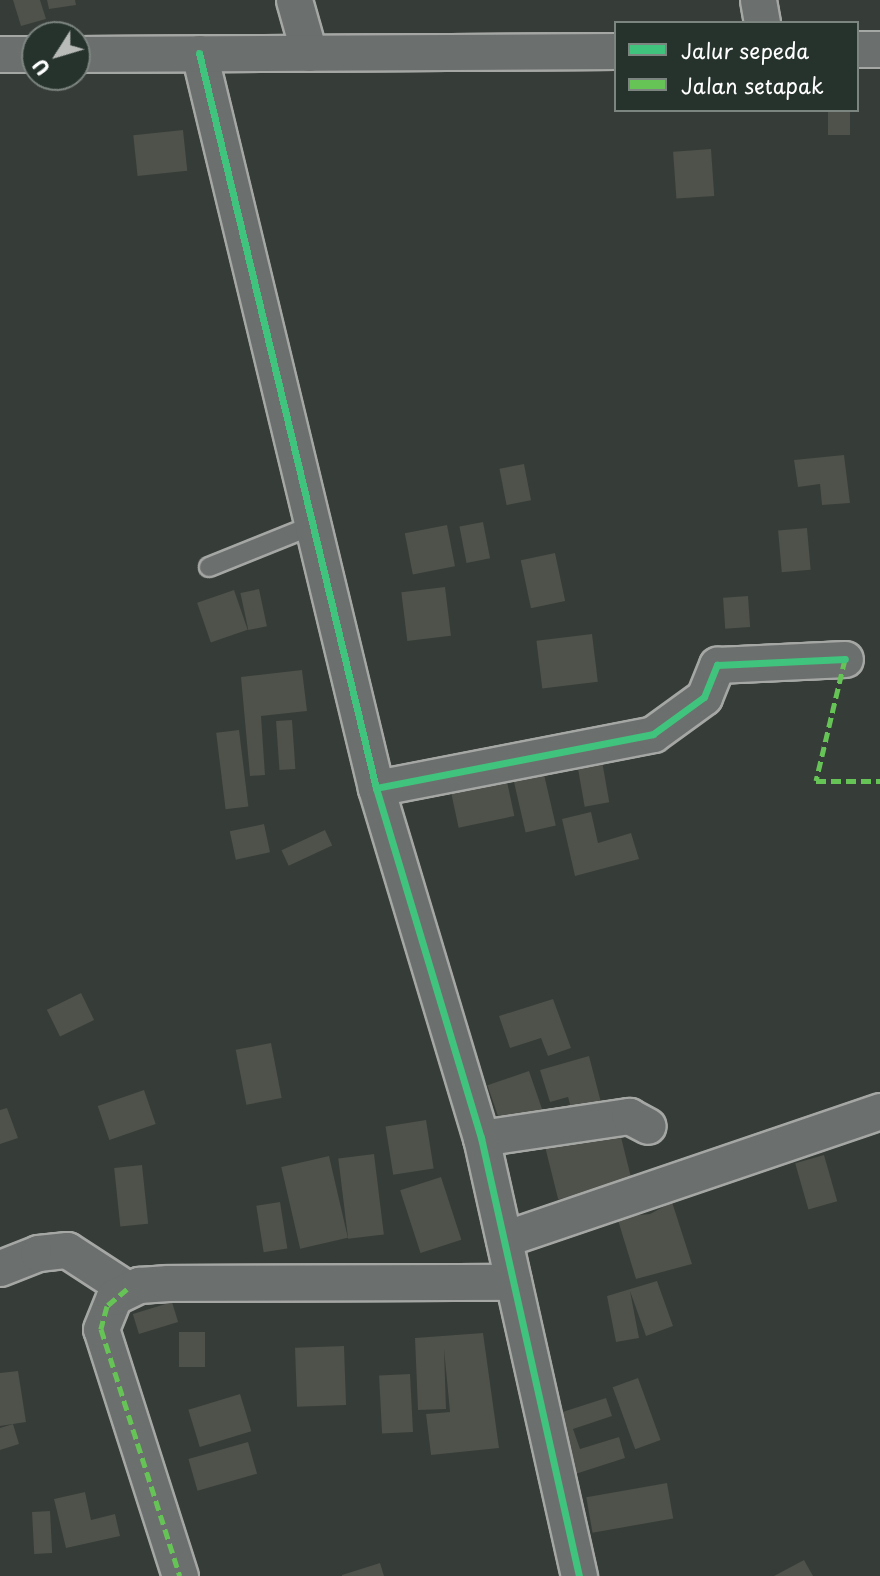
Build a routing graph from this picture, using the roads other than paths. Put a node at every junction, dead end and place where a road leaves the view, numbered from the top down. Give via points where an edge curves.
1 (294, 0) edge
2 (758, 0) edge
3 (762, 21) edge
4 (859, 49) edge
5 (880, 49) edge
6 (614, 51) edge
7 (199, 53) junction
8 (309, 53) junction
9 (0, 54) edge
10 (21, 54) edge
11 (91, 54) edge
12 (311, 526) junction
13 (209, 567) dead end
14 (845, 659) dead end
15 (376, 788) junction
16 (880, 1111) edge
17 (648, 1126) dead end
18 (481, 1138) junction
19 (504, 1239) junction
20 (0, 1268) edge
21 (513, 1282) junction
22 (127, 1289) junction
23 (180, 1576) edge
24 (579, 1576) edge

1 - 8 street
2 - 3 street
4 - 5 street
6 - 8 street
7 - 8 street
7 - 11 street
7 - 12 street
9 - 10 street
12 - 13 lane
12 - 15 street
14 - 15 street via 717,664 704,697 653,734
15 - 18 street
16 - 19 street
17 - 18 street via 629,1116
18 - 19 street
19 - 21 street
20 - 22 street via 38,1254 68,1250
21 - 22 street via 168,1283
21 - 24 street
22 - 23 street via 107,1306 102,1329

